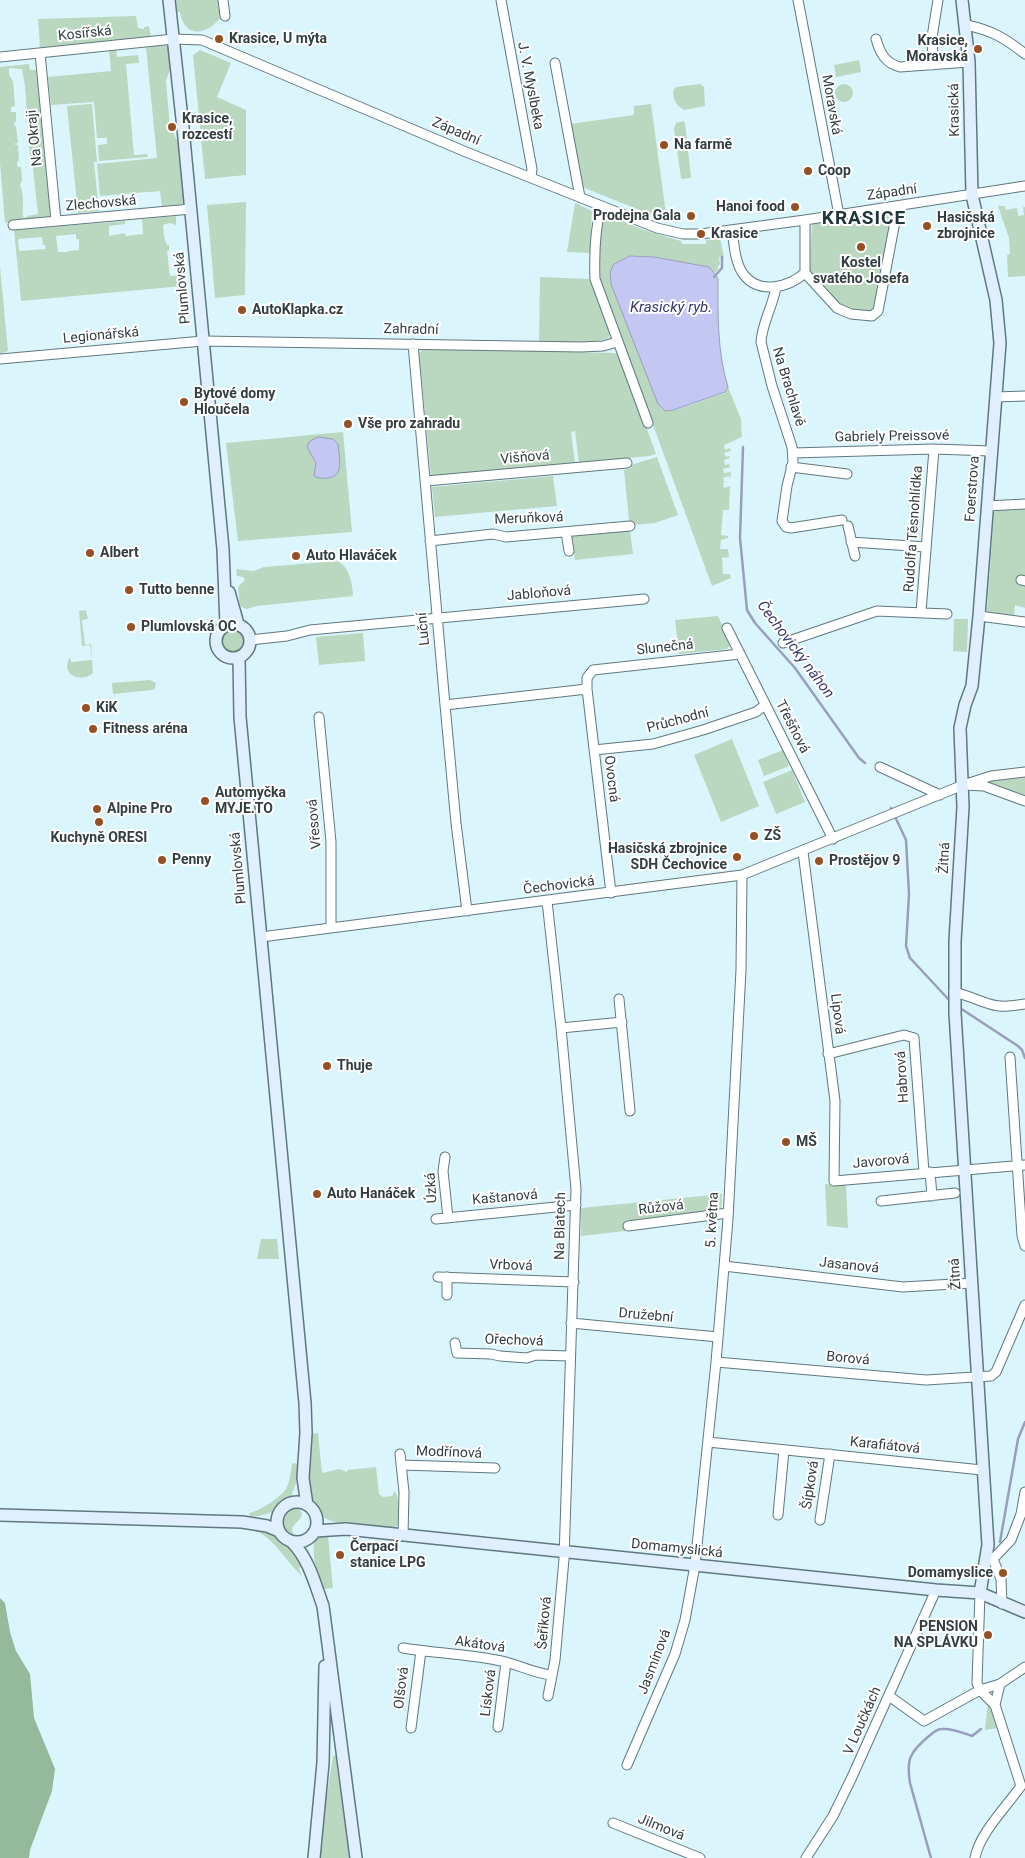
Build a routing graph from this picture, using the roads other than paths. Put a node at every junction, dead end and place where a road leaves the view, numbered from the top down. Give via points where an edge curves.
1 (169, 0) edge
2 (223, 0) edge
3 (501, 0) edge
4 (798, 0) edge
5 (962, 0) edge
6 (938, 4) edge
7 (225, 16) dead end
8 (966, 25) junction
9 (876, 38) dead end
10 (174, 39) junction
11 (40, 52) junction
12 (1025, 54) edge
13 (0, 57) edge
14 (969, 62) junction
15 (555, 63) dead end
16 (932, 65) junction
17 (532, 177) junction
18 (1025, 186) edge
19 (972, 195) junction
20 (580, 197) junction
21 (601, 206) junction
22 (898, 206) junction
23 (191, 209) junction
24 (838, 215) junction
25 (805, 220) junction
26 (56, 221) junction
27 (13, 225) dead end
28 (732, 230) junction
29 (805, 273) junction
30 (776, 287) junction
31 (204, 341) junction
32 (617, 342) junction
33 (413, 344) junction
34 (0, 359) edge
35 (1025, 396) edge
36 (996, 397) junction
37 (648, 423) dead end
38 (934, 449) junction
39 (991, 451) junction
40 (793, 454) junction
41 (627, 463) dead end
42 (791, 467) junction
43 (847, 474) dead end
44 (426, 482) junction
45 (1025, 504) edge
46 (987, 506) junction
47 (630, 526) dead end
48 (566, 532) junction
49 (430, 541) junction
50 (851, 542) junction
51 (926, 547) junction
52 (569, 550) dead end
53 (855, 556) dead end
54 (225, 574) junction
55 (644, 599) dead end
56 (921, 612) junction
57 (947, 614) dead end
58 (979, 616) junction
59 (436, 617) junction
60 (1025, 622) edge
61 (238, 624) junction
62 (226, 625) junction
63 (727, 628) dead end
64 (250, 640) junction
65 (783, 643) dead end
66 (740, 654) junction
67 (234, 658) junction
68 (593, 670) joint
69 (586, 689) junction
70 (445, 705) junction
71 (765, 705) junction
72 (319, 717) dead end
73 (594, 750) junction
74 (880, 767) dead end
75 (1025, 772) edge
76 (963, 785) junction
77 (940, 795) junction
78 (1025, 801) edge
79 (833, 839) junction
80 (803, 852) junction
81 (742, 875) junction
82 (611, 893) junction
83 (547, 901) junction
84 (467, 911) junction
85 (331, 928) junction
86 (261, 937) junction
87 (954, 994) junction
88 (619, 999) dead end
89 (1025, 1004) edge
90 (622, 1022) junction
91 (561, 1028) junction
92 (828, 1054) junction
93 (1010, 1057) dead end
94 (630, 1112) dead end
95 (445, 1157) dead end
96 (1022, 1165) edge
97 (964, 1169) junction
98 (927, 1172) junction
99 (834, 1181) joint
100 (955, 1193) dead end
101 (932, 1196) junction
102 (881, 1201) dead end
103 (576, 1205) junction
104 (728, 1213) junction
105 (448, 1218) junction
106 (436, 1219) dead end
107 (628, 1226) dead end
108 (1025, 1246) edge
109 (724, 1266) junction
110 (574, 1282) junction
111 (971, 1282) junction
112 (447, 1295) dead end
113 (1025, 1305) edge
114 (571, 1323) junction
115 (718, 1336) junction
116 (455, 1343) dead end
117 (570, 1356) junction
118 (716, 1362) junction
119 (978, 1377) junction
120 (708, 1442) junction
121 (784, 1450) junction
122 (400, 1454) dead end
123 (830, 1454) junction
124 (401, 1465) junction
125 (495, 1468) dead end
126 (982, 1470) junction
127 (303, 1478) junction
128 (1025, 1492) edge
129 (292, 1503) junction
130 (307, 1505) junction
131 (279, 1513) junction
132 (0, 1515) edge
133 (315, 1515) junction
134 (778, 1516) dead end
135 (820, 1520) dead end
136 (242, 1522) junction
137 (346, 1528) junction
138 (279, 1531) junction
139 (403, 1534) junction
140 (312, 1535) junction
141 (292, 1542) junction
142 (564, 1552) junction
143 (989, 1558) junction
144 (695, 1565) junction
145 (313, 1578) junction
146 (936, 1590) junction
147 (980, 1593) junction
148 (1002, 1604) junction
149 (1025, 1612) edge
150 (328, 1642) junction
151 (403, 1648) dead end
152 (420, 1651) junction
153 (506, 1662) junction
154 (1025, 1667) edge
155 (552, 1675) junction
156 (1000, 1684) junction
157 (980, 1690) junction
158 (548, 1696) dead end
159 (889, 1696) junction
160 (996, 1705) junction
161 (498, 1726) dead end
162 (411, 1728) dead end
163 (341, 1746) junction
164 (323, 1763) junction
165 (627, 1765) dead end
166 (1023, 1787) edge
167 (613, 1823) dead end
168 (314, 1858) edge
169 (356, 1858) edge
170 (700, 1858) edge
171 (806, 1858) edge
172 (975, 1858) edge

1 - 10 street, Plumlovská
2 - 7 street
3 - 17 street, J. V. Myslbeka
4 - 24 street, Moravská
5 - 8 street, Krasická
6 - 16 street via 932,37
8 - 12 street via 1001,36
8 - 14 street, Krasická
9 - 16 street via 882,56 890,64 900,67
10 - 11 street, Kosířská
10 - 17 street, Západní via 202,40
10 - 23 street, Plumlovská
11 - 13 street, Kosířská
11 - 26 street, Na Okraji
14 - 16 street
14 - 19 street, Krasická
15 - 20 street
17 - 20 street, Západní
18 - 19 street, Západní
19 - 22 street, Západní
19 - 36 street, Foerstrova via 996,300 1000,343
20 - 21 street, Západní
21 - 28 street, Západní via 669,232 701,234
21 - 32 street via 596,226 595,279
22 - 24 street, Západní
22 - 29 street via 876,314 851,314 837,308
23 - 26 street, Zlechovská
23 - 31 street, Plumlovská
24 - 25 street, Západní
25 - 28 street, Západní
25 - 29 street
26 - 27 street, Zlechovská
28 - 30 street via 744,275 756,284
29 - 30 street via 791,283
30 - 40 street, Na Brachlavě via 761,342
31 - 33 street, Zahradní
31 - 34 street, Legionářská
31 - 54 street, Plumlovská
32 - 33 street, Zahradní via 581,348
32 - 37 street
33 - 44 street, Luční
35 - 36 street
36 - 39 street, Foerstrova
38 - 39 street, Gabriely Preissové
38 - 40 street, Gabriely Preissové
38 - 51 street, Rudolfa Těsnohlídka
39 - 46 street, Foerstrova
40 - 42 street, Na Brachlavě
41 - 44 street, Višňová
42 - 43 street
42 - 50 street, Na Brachlavě via 782,518 784,525 792,528 845,523
44 - 49 street, Luční
45 - 46 street
46 - 58 street, Foerstrova
47 - 48 street, Meruňková
48 - 49 street, Meruňková via 506,537 493,534
48 - 52 street
49 - 59 street, Luční
50 - 51 street
50 - 53 street
51 - 56 street, Rudolfa Těsnohlídka
54 - 61 street, Plumlovská
54 - 62 street, Plumlovská
55 - 59 street, Jabloňová
56 - 57 street
56 - 65 street via 877,611
58 - 60 street
58 - 76 street, Foerstrova via 972,686 960,728
59 - 64 street
59 - 70 street, Luční
61 - 62 street
61 - 64 street, Plumlovská via 246,630
62 - 67 street, Plumlovská via 217,633 215,644 219,652
63 - 66 street, Třešňová
64 - 67 street via 247,651
66 - 68 street, Slunečná
66 - 71 street, Třešňová
67 - 86 street, Plumlovská
68 - 69 street, Ovocná via 587,678
69 - 70 street
69 - 73 street, Ovocná
70 - 84 street, Luční
71 - 73 street, Průchodní via 756,712 666,740
71 - 79 street, Třešňová
72 - 85 street, Vřesová via 330,842
73 - 82 street, Ovocná
74 - 77 street
75 - 76 street, Čechovická via 991,776
76 - 77 street, Čechovická
76 - 78 street, Čechovická via 984,786
76 - 87 street, Žitná
77 - 79 street, Čechovická
79 - 80 street, Čechovická
80 - 81 street, Čechovická
80 - 92 street, Lipová
81 - 82 street, Čechovická
81 - 104 street, 5. května via 741,970
82 - 83 street, Čechovická
83 - 84 street, Čechovická
83 - 91 street, Na Blatech
84 - 85 street, Čechovická
85 - 86 street, Čechovická
86 - 127 street, Plumlovská via 305,1403
87 - 89 street via 995,1007
87 - 97 street, Žitná
88 - 90 street
90 - 91 street
90 - 94 street
91 - 103 street, Na Blatech
92 - 98 street, Habrová via 904,1035 914,1038
92 - 99 street, Lipová via 835,1100
93 - 96 street
95 - 105 street, Úzká via 443,1171
96 - 97 street
96 - 108 street via 1022,1236
97 - 98 street, Javorová
97 - 111 street, Žitná
98 - 99 street, Javorová
98 - 101 street, Javorová
100 - 101 street
101 - 102 street
103 - 105 street, Kaštanová
103 - 110 street, Na Blatech
104 - 107 street, Růžová
104 - 109 street, 5. května
105 - 106 street, Kaštanová
109 - 111 street, Jasanová via 903,1287
109 - 115 street, 5. května
110 - 112 street, Vrbová via 443,1277
110 - 114 street, Na Blatech
111 - 119 street, Žitná
113 - 119 street via 996,1372 991,1376
114 - 115 street, Družební
114 - 117 street, Na Blatech
115 - 118 street, 5. května
116 - 117 street, Ořechová via 456,1358 491,1354 527,1358
117 - 142 street, Na Blatech
118 - 119 street, Borová via 926,1380
118 - 120 street, 5. května
119 - 126 street, Žitná
120 - 121 street, Karafiátová
120 - 144 street, 5. května
121 - 123 street, Karafiátová
121 - 134 street
122 - 124 street, Modřínová
123 - 126 street, Karafiátová
123 - 135 street, Šípková
124 - 125 street, Modřínová
124 - 139 street, Modřínová
126 - 143 street, Žitná
127 - 129 street
127 - 130 street
128 - 143 street via 1011,1540
129 - 130 street
129 - 131 street
130 - 133 street
131 - 136 street
131 - 138 street
132 - 136 street
133 - 137 street, Domamyslická
133 - 140 street via 317,1523
136 - 138 street
137 - 139 street, Domamyslická
137 - 140 street, Domamyslická
138 - 141 street
139 - 142 street, Domamyslická
140 - 141 street via 301,1542
140 - 145 street
141 - 145 street via 302,1553
142 - 144 street, Domamyslická
142 - 155 street, Šeříková
143 - 147 street, Žitná
143 - 148 street, Žitná via 999,1573
144 - 146 street, Domamyslická
144 - 165 street, Jasmínová via 677,1650
145 - 150 street via 323,1606
146 - 147 street, Domamyslická
146 - 159 street, V Loučkách
147 - 148 street, Domamyslická
147 - 157 street via 977,1676
148 - 149 street, Domamyslická
150 - 163 street
150 - 164 street
151 - 152 street, Akátová
152 - 153 street, Akátová
152 - 162 street, Olšová
153 - 155 street, Akátová via 535,1673
153 - 161 street, Lísková
154 - 156 street
155 - 158 street, Šeříková
156 - 157 street
156 - 160 street
157 - 159 street via 924,1721
157 - 160 street
159 - 171 street, V Loučkách via 833,1816
160 - 166 street
163 - 164 street via 328,1751
163 - 169 street
164 - 168 street
166 - 172 street via 993,1822
167 - 170 street, Jilmová

